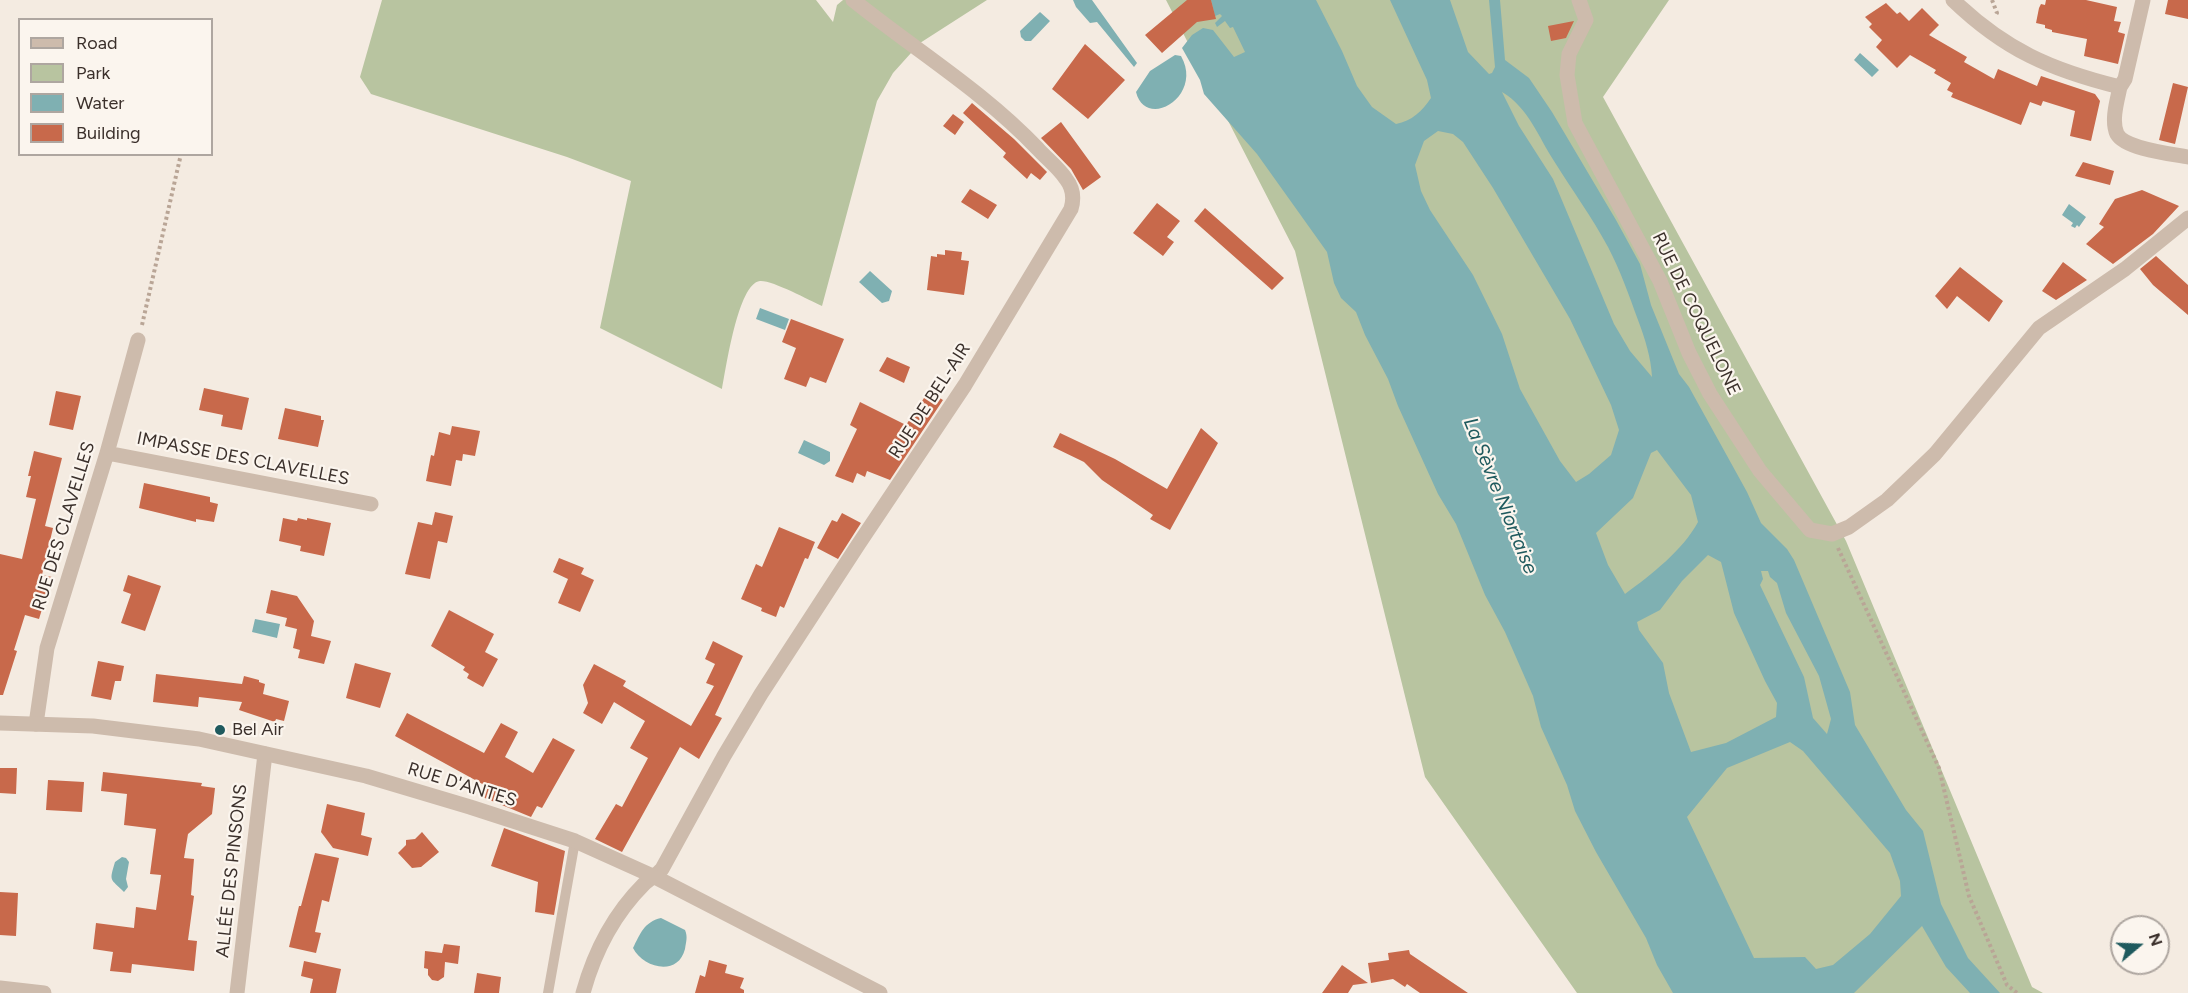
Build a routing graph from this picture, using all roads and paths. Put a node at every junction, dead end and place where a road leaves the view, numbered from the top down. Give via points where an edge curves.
1 (853, 0) edge
2 (1580, 0) edge
3 (1953, 0) edge
4 (2143, 0) edge
5 (2120, 87) junction
6 (181, 156) edge
7 (2188, 157) edge
8 (2188, 218) edge
9 (138, 340) joint
10 (107, 453) junction
11 (371, 504) dead end
12 (1832, 534) junction
13 (0, 723) edge
14 (36, 724) junction
15 (265, 754) junction
16 (575, 841) junction
17 (656, 877) junction
18 (0, 988) edge
19 (44, 993) edge
20 (237, 993) edge
21 (548, 993) edge
22 (583, 993) edge
23 (880, 993) edge
24 (2017, 993) edge

1 - 17 street, RUE DE BEL-AIR via 1018,128 1067,180 1072,191 1071,210 965,385 761,694
2 - 12 street, RUE DE COQUELONE via 1586,20 1569,54 1567,75 1575,123 1660,281 1710,394 1760,471 1810,530
3 - 5 street via 1987,31 2020,52 2064,72
4 - 5 street
5 - 7 street via 2115,126 2123,141
6 - 9 path
8 - 12 street via 2125,269 2039,328 1927,461 1887,501
9 - 10 street, RUE DES CLAVELLES
10 - 11 street, IMPASSE DES CLAVELLES
10 - 14 street, RUE DES CLAVELLES via 47,648
12 - 24 path via 1939,768 1969,896 2007,985
13 - 14 street, RUE D'ANTES
14 - 15 street, RUE D'ANTES via 93,726 188,738
15 - 16 street, RUE D'ANTES via 366,776
15 - 20 street, ALLÉE DES PINSONS
16 - 17 street, RUE D'ANTES
16 - 21 lane
17 - 22 street, RUE DE BEL-AIR via 634,896 601,942
17 - 23 street, RUE D'ANTES
18 - 19 street

